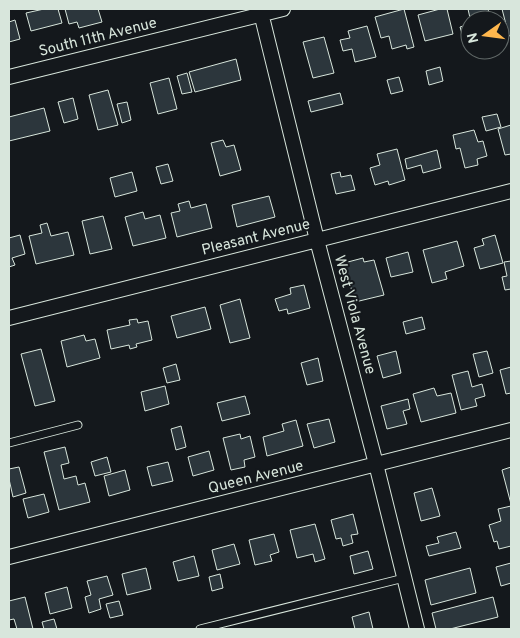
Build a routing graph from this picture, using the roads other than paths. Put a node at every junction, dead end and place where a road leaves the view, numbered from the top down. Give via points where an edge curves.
1 (283, 9) edge
2 (261, 11) edge
3 (9, 77) edge
4 (511, 191) edge
5 (317, 240) junction
6 (9, 318) edge
7 (78, 426) dead end
8 (511, 430) edge
9 (9, 443) edge
10 (376, 464) junction
11 (9, 557) edge
12 (404, 578) junction
13 (200, 629) edge
14 (417, 629) edge

1 - 2 street, South 11th Avenue
2 - 3 street, South 11th Avenue
2 - 5 street, West Viola Avenue
4 - 5 street, Pleasant Avenue
5 - 6 street, Pleasant Avenue
5 - 10 street, West Viola Avenue
7 - 9 lane
8 - 10 street, Queen Avenue
10 - 11 street, Queen Avenue
10 - 12 street, West Viola Avenue
12 - 13 lane
12 - 14 street, West Viola Avenue

